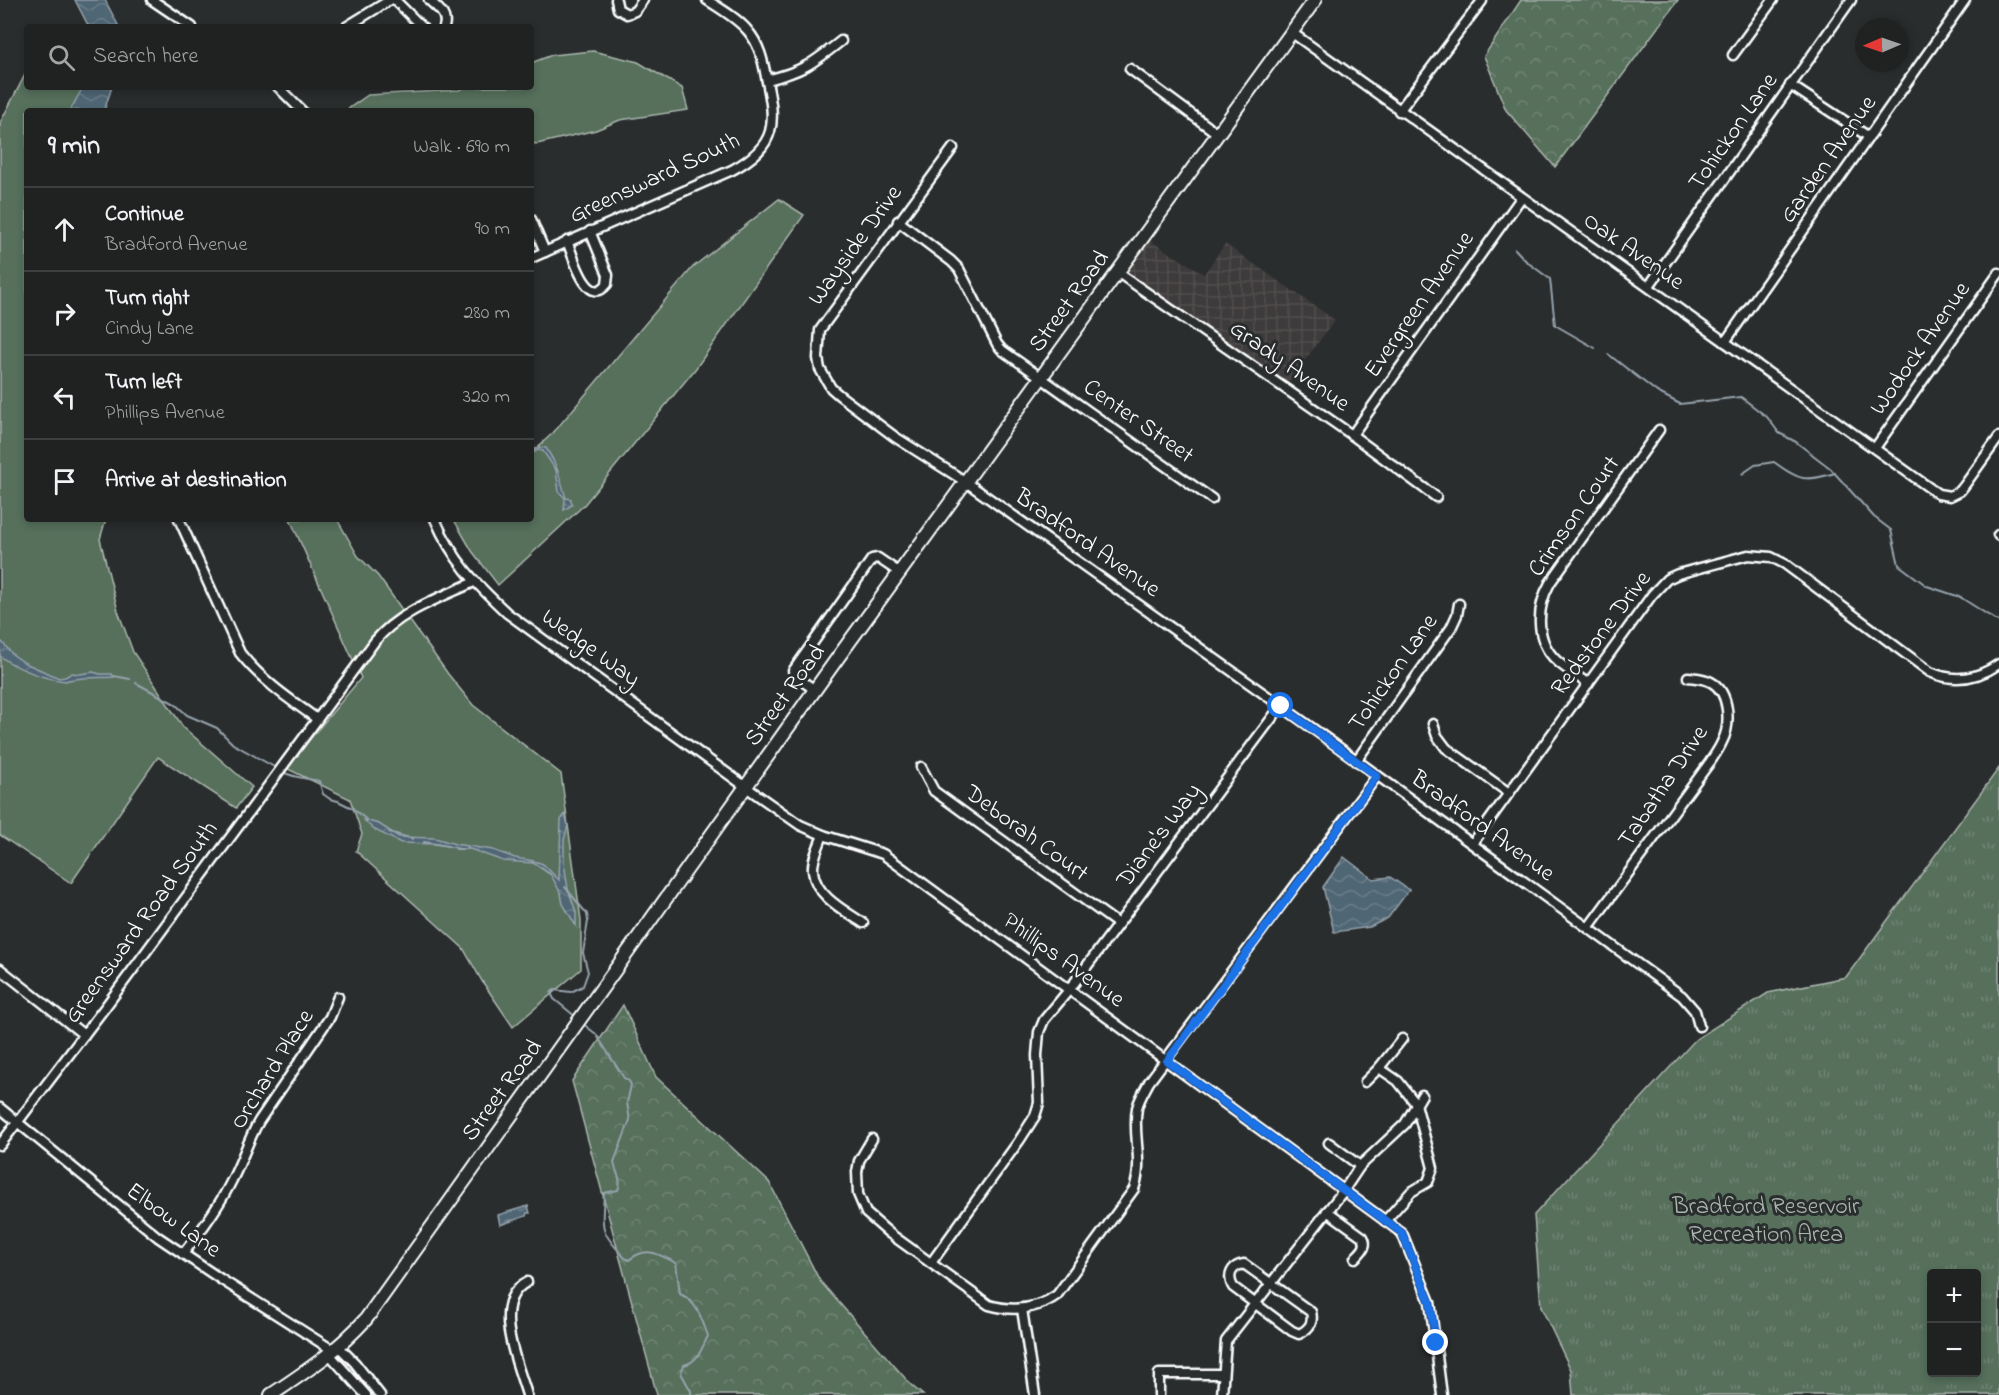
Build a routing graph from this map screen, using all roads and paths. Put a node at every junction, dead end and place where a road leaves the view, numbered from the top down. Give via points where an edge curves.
1 (152, 0) edge
2 (390, 0) edge
3 (395, 0) edge
4 (429, 0) edge
5 (616, 0) edge
6 (643, 0) edge
7 (709, 0) edge
8 (1315, 0) edge
9 (1773, 0) edge
10 (1851, 0) edge
11 (1965, 0) edge
12 (1482, 1) edge
13 (188, 24) edge
14 (351, 24) edge
15 (419, 24) edge
16 (445, 24) edge
17 (1291, 32) junction
18 (841, 41) dead end
19 (1733, 56) dead end
20 (1130, 69) dead end
21 (767, 80) junction
22 (1790, 85) junction
23 (281, 90) edge
24 (299, 108) edge
25 (1399, 111) junction
26 (1218, 134) junction
27 (1869, 137) junction
28 (953, 148) dead end
29 (1521, 198) junction
30 (898, 221) junction
31 (534, 227) edge
32 (590, 231) junction
33 (567, 242) junction
34 (544, 252) junction
35 (534, 257) edge
36 (1117, 272) junction
37 (1999, 273) edge
38 (1649, 286) junction
39 (1725, 342) junction
40 (1041, 378) junction
41 (1659, 430) dead end
42 (1352, 435) junction
43 (1999, 437) edge
44 (1875, 448) junction
45 (966, 482) junction
46 (1436, 497) dead end
47 (1212, 499) dead end
48 (179, 522) edge
49 (437, 522) edge
50 (900, 573) junction
51 (474, 582) junction
52 (1459, 604) dead end
53 (1999, 664) edge
54 (1688, 677) dead end
55 (1588, 684) junction
56 (815, 690) junction
57 (1281, 706) junction
58 (317, 719) junction
59 (1433, 724) dead end
60 (1356, 761) junction
61 (921, 767) dead end
62 (1377, 776) junction
63 (746, 787) junction
64 (1509, 793) junction
65 (823, 835) junction
66 (1473, 843) junction
67 (863, 923) dead end
68 (1118, 924) junction
69 (1588, 928) junction
70 (0, 969) edge
71 (1069, 990) junction
72 (338, 997) dead end
73 (1699, 1026) dead end
74 (84, 1035) junction
75 (1402, 1039) dead end
76 (1167, 1061) junction
77 (1379, 1068) junction
78 (1365, 1082) dead end
79 (1422, 1095) dead end
80 (1416, 1104) junction
81 (0, 1108) edge
82 (17, 1122) junction
83 (872, 1138) dead end
84 (1329, 1143) dead end
85 (0, 1145) edge
86 (1360, 1166) junction
87 (1344, 1190) junction
88 (1327, 1211) junction
89 (1385, 1221) junction
90 (183, 1254) junction
91 (1355, 1258) dead end
92 (931, 1263) junction
93 (527, 1282) dead end
94 (1271, 1283) junction
95 (1256, 1303) junction
96 (1022, 1310) junction
97 (334, 1351) junction
98 (1223, 1374) junction
99 (271, 1395) edge
100 (366, 1395) edge
101 (380, 1395) edge
102 (527, 1395) edge
103 (1035, 1395) edge
104 (1159, 1395) edge
105 (1222, 1395) edge
106 (1442, 1395) edge

1 - 13 street
2 - 14 street
3 - 15 street
4 - 16 street via 444,14
5 - 6 street via 618,9 627,14 635,11
7 - 21 street, Greensward South via 753,38
8 - 17 main road, Street Road
9 - 19 street
10 - 22 street, Tohickon Lane
11 - 27 street, Garden Avenue
12 - 25 street
17 - 25 street, Oak Avenue
17 - 26 main road, Street Road
18 - 21 street via 801,70
20 - 26 street
21 - 32 street, Greensward South via 773,120 766,141 752,157 732,170
22 - 27 street
22 - 38 street, Tohickon Lane
23 - 24 street
25 - 29 street, Oak Avenue
26 - 36 main road, Street Road
27 - 39 street, Garden Avenue
28 - 30 street, Wayside Drive
29 - 38 street, Oak Avenue
29 - 42 street, Evergreen Avenue
30 - 40 street, Center Street via 951,261 966,281 997,344
30 - 45 street, Wayside Drive via 819,330 820,369 839,395 895,437
31 - 34 street
32 - 33 street, Greensward South
32 - 33 street via 608,275 607,285 600,291 586,286
33 - 34 street
34 - 35 street
36 - 40 main road, Street Road
36 - 42 street, Grady Avenue
37 - 44 street, Wodock Avenue
38 - 39 street, Oak Avenue
39 - 44 street, Oak Avenue
40 - 45 main road, Street Road
40 - 47 street, Center Street
41 - 55 street, Crimson Court via 1550,583 1542,600 1541,631 1547,648 1558,662
42 - 46 street, Grady Avenue
43 - 44 street, Oak Avenue via 1964,486 1950,496 1938,494
45 - 50 main road, Street Road
45 - 57 street, Bradford Avenue
48 - 58 street via 240,653 275,689
49 - 51 street, Wedge Way
50 - 56 main road, Street Road
50 - 56 street via 878,558 872,559 793,671
51 - 58 street, Greensward Road South via 389,626
51 - 63 street, Wedge Way via 507,613
52 - 60 street, Tohickon Lane via 1451,628
53 - 55 street, Redstone Drive via 1969,679 1930,672 1785,564 1748,555 1667,579
54 - 69 street, Tabatha Drive via 1713,683 1721,692 1727,711 1723,742
55 - 64 street, Redstone Drive
56 - 63 main road, Street Road
57 - 60 street, Bradford Avenue
57 - 68 street, Diane's Way
58 - 74 street, Greensward Road South
59 - 64 street via 1446,748
60 - 62 street, Bradford Avenue
61 - 68 street, Deborah Court via 934,791
62 - 66 street, Bradford Avenue
62 - 76 street
63 - 65 street, Phillips Avenue via 800,825
63 - 97 main road, Street Road via 373,1309
64 - 66 street, Redstone Drive
65 - 67 street via 812,869 815,882 834,903
65 - 71 street, Phillips Avenue via 883,854
66 - 69 street, Bradford Avenue
68 - 71 street, Diane's Way
69 - 73 street, Bradford Avenue via 1683,996 1695,1011
70 - 74 street
71 - 76 street, Phillips Avenue
71 - 92 street, Diane's Way via 1039,1032 1039,1103 1035,1116
72 - 90 street, Orchard Place via 330,1017 259,1120 218,1207
74 - 82 street, Greensward Road South
75 - 77 street
76 - 87 street, Phillips Avenue
76 - 96 street via 1149,1082 1137,1108 1139,1166 1134,1189 1057,1295 1046,1303
77 - 78 street
77 - 80 street via 1398,1081
79 - 80 street
80 - 86 street via 1405,1124
80 - 89 street via 1432,1175
81 - 82 street, Elbow Lane
82 - 85 street, Greensward Road South
82 - 90 street, Elbow Lane
83 - 92 street via 857,1172 861,1203 866,1213 889,1233
84 - 86 street
86 - 87 street
87 - 88 street
87 - 89 street, Phillips Avenue
88 - 91 street via 1366,1242
88 - 94 street
89 - 106 street, Phillips Avenue via 1402,1233 1428,1294
90 - 97 street, Elbow Lane
92 - 96 street via 989,1305
93 - 102 street via 513,1293 507,1316
94 - 95 street
94 - 95 street via 1244,1264 1233,1268 1229,1280 1233,1287
94 - 95 street via 1311,1312 1311,1324 1299,1334
95 - 98 street via 1226,1341
96 - 103 street
97 - 99 main road, Street Road
97 - 100 street
97 - 101 street via 355,1363
98 - 104 street via 1159,1374
98 - 105 street

